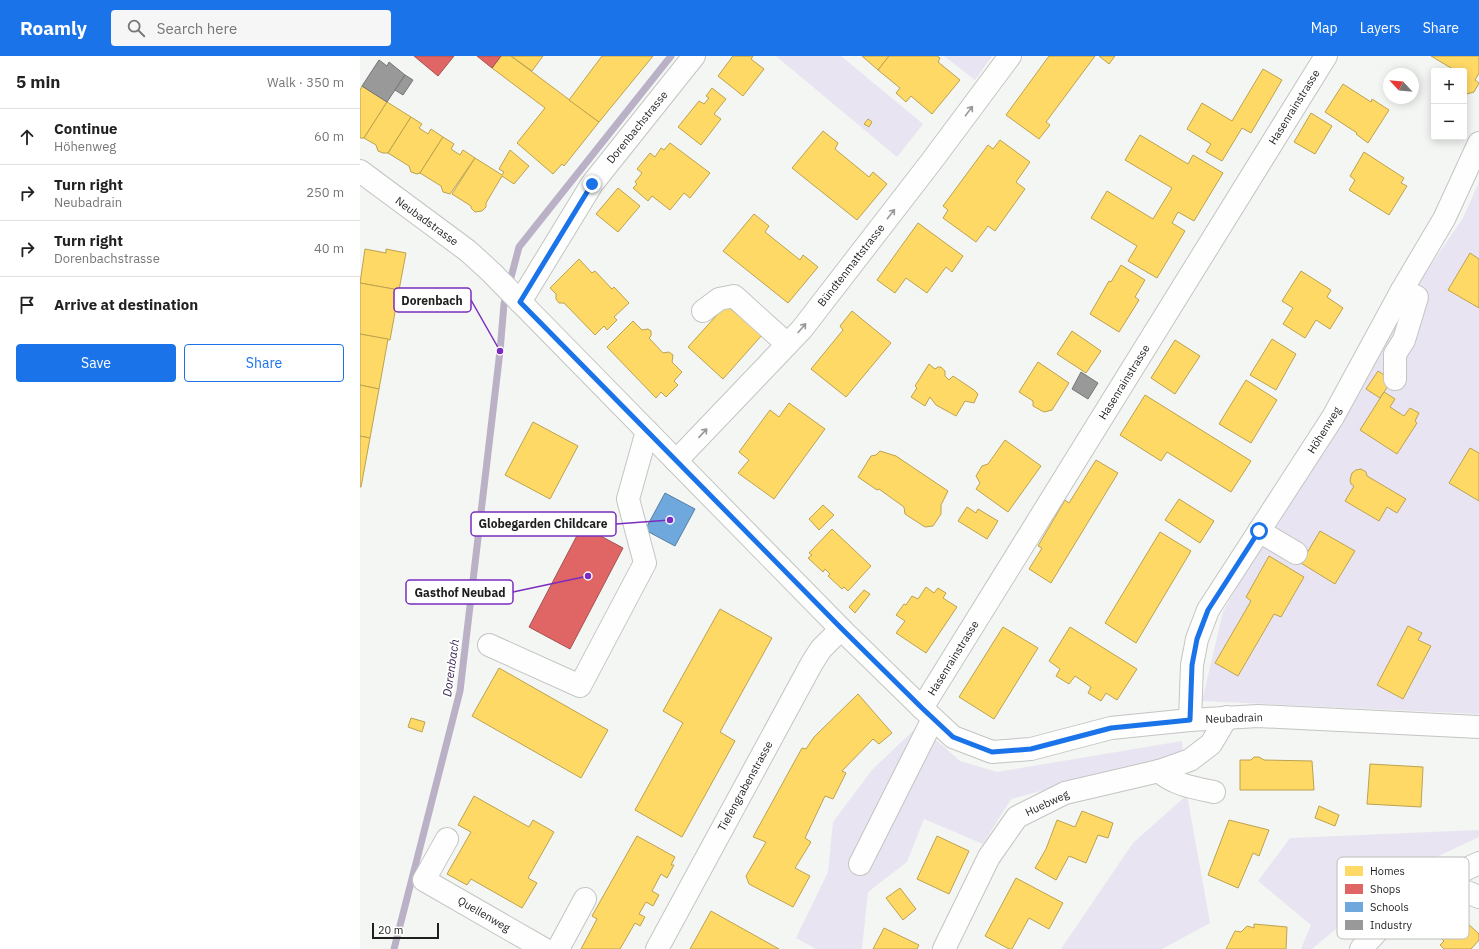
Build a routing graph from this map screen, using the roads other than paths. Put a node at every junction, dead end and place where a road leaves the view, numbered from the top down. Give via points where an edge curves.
1 (694, 56) edge
2 (1010, 56) edge
3 (1326, 56) edge
4 (1479, 143) edge
5 (360, 171) edge
6 (492, 274) joint
7 (1402, 290) junction
8 (520, 302) junction
9 (703, 311) dead end
10 (787, 344) junction
11 (1395, 379) dead end
12 (647, 432) junction
13 (676, 461) junction
14 (1259, 531) junction
15 (1296, 553) dead end
16 (841, 628) junction
17 (488, 646) dead end
18 (928, 714) junction
19 (1227, 717) junction
20 (1190, 720) junction
21 (1479, 728) edge
22 (1160, 771) junction
23 (1214, 792) dead end
24 (447, 839) dead end
25 (1479, 863) edge
26 (860, 864) dead end
27 (1469, 868) edge
28 (1469, 893) edge
29 (1479, 897) edge
30 (585, 899) dead end
31 (1370, 939) edge
32 (544, 949) edge
33 (558, 949) edge
34 (656, 949) edge
35 (944, 949) edge
36 (1361, 949) edge

1 - 8 street, Dorenbachstrasse via 592,184
10 -> 2 street, Bündtenmattstrasse via 802,329
3 - 18 street, Hasenrainstrasse
4 - 7 street, Höhenweg via 1444,219
5 - 6 street, Neubadstrasse via 468,251
6 - 8 street, Neubadrain
7 - 11 street via 1417,297 1404,340 1394,354
7 - 14 street, Höhenweg via 1330,421
8 - 12 street, Neubadrain
9 - 10 street via 719,299 734,296
13 -> 10 street, Bündtenmattstrasse
12 - 13 street, Neubadrain
12 - 17 street via 628,500 645,563 580,686
13 - 16 street, Neubadrain
14 - 15 street
14 - 20 street, Höhenweg via 1208,610 1192,665
16 - 18 street, Neubadrain
16 - 34 street, Tiefengrabenstrasse via 821,649 812,663
18 - 20 street, Neubadrain via 953,737 992,752 1031,749 1111,728
18 - 26 street, Hasenrainstrasse
19 - 20 street, Neubadrain
19 - 21 street, Neubadrain via 1258,716
19 - 22 street, Huebweg via 1211,744 1190,760
22 - 23 street via 1167,778 1184,785
22 - 35 street, Huebweg via 1064,793 1017,817 989,857
24 - 32 street, Quellenweg via 430,883
25 - 27 street
28 - 29 street
30 - 33 street
31 - 36 street

